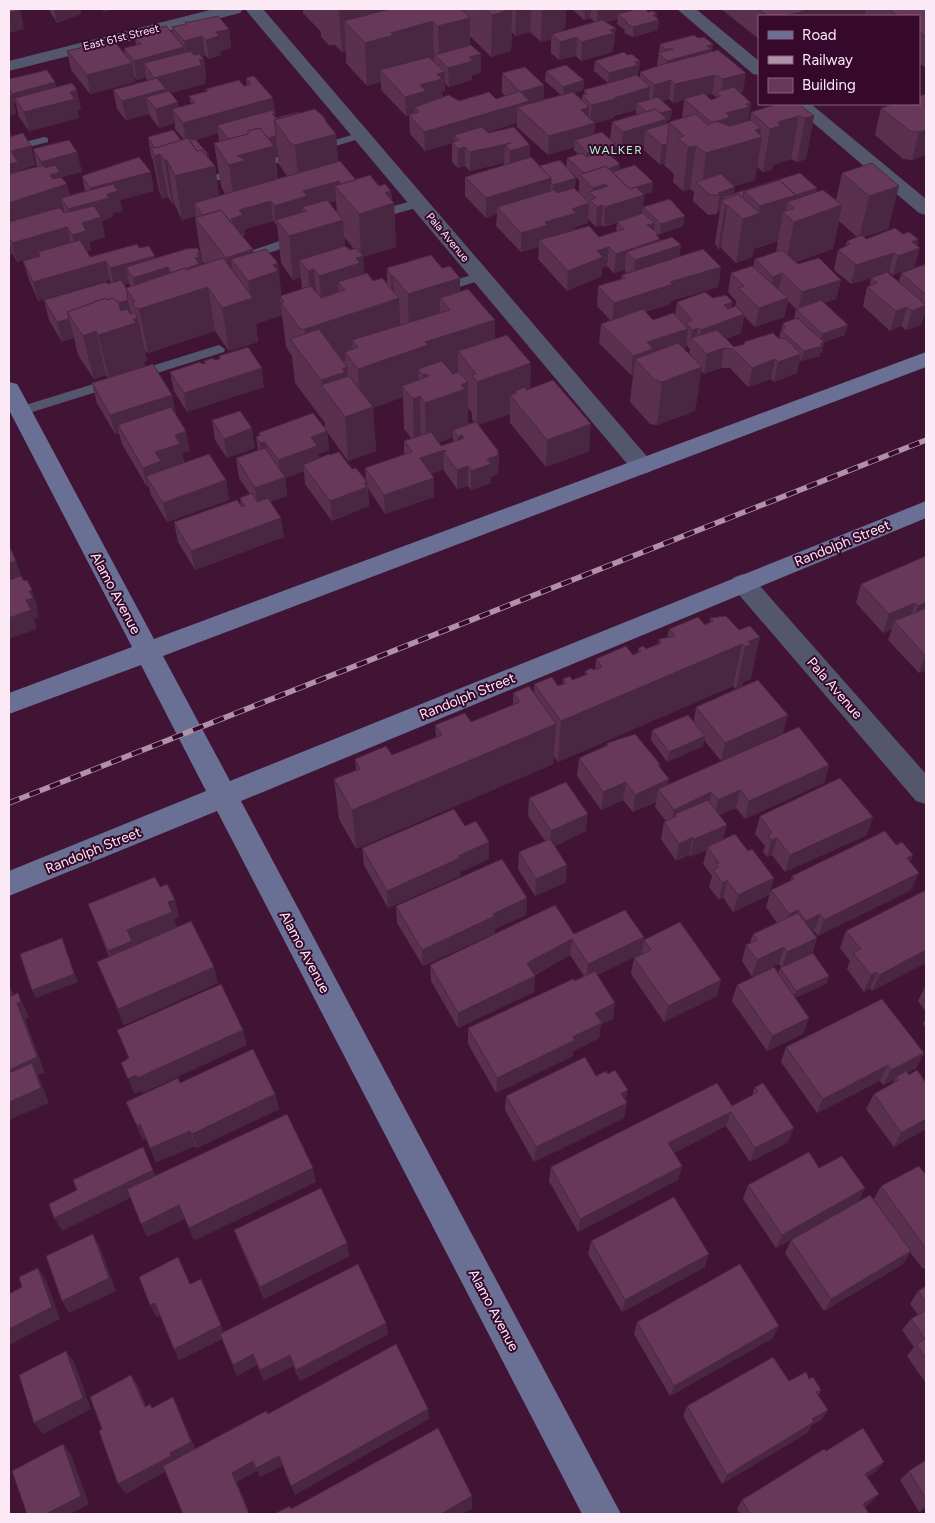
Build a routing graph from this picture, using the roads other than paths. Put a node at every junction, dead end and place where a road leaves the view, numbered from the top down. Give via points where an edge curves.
1 (234, 9) edge
2 (254, 9) edge
3 (686, 9) edge
4 (206, 12) edge
5 (9, 66) edge
6 (758, 69) edge
7 (801, 105) edge
8 (362, 136) junction
9 (44, 140) dead end
10 (9, 149) edge
11 (208, 180) edge
12 (419, 203) junction
13 (923, 203) edge
14 (357, 221) edge
15 (310, 235) edge
16 (257, 253) edge
17 (481, 276) junction
18 (427, 293) edge
19 (219, 349) dead end
20 (926, 359) edge
21 (9, 389) edge
22 (21, 411) junction
23 (642, 466) junction
24 (926, 509) edge
25 (744, 583) junction
26 (147, 652) junction
27 (9, 704) edge
28 (926, 793) edge
29 (223, 796) junction
30 (9, 884) edge
31 (602, 1514) edge

1 - 4 street, East 61st Street
2 - 8 street, Pala Avenue
3 - 6 street
4 - 5 street, East 61st Street
7 - 13 street
8 - 11 lane
8 - 12 street, Pala Avenue
9 - 10 lane
12 - 14 lane
12 - 17 street, Pala Avenue
15 - 16 lane
17 - 18 lane
17 - 23 street, Pala Avenue
19 - 22 lane
20 - 23 street
21 - 22 street, Alamo Avenue
22 - 26 street, Alamo Avenue
23 - 26 street
24 - 25 street, Randolph Street
25 - 28 street, Pala Avenue
25 - 29 street, Randolph Street
26 - 27 street
26 - 29 street, Alamo Avenue
29 - 30 street, Randolph Street
29 - 31 street, Alamo Avenue

